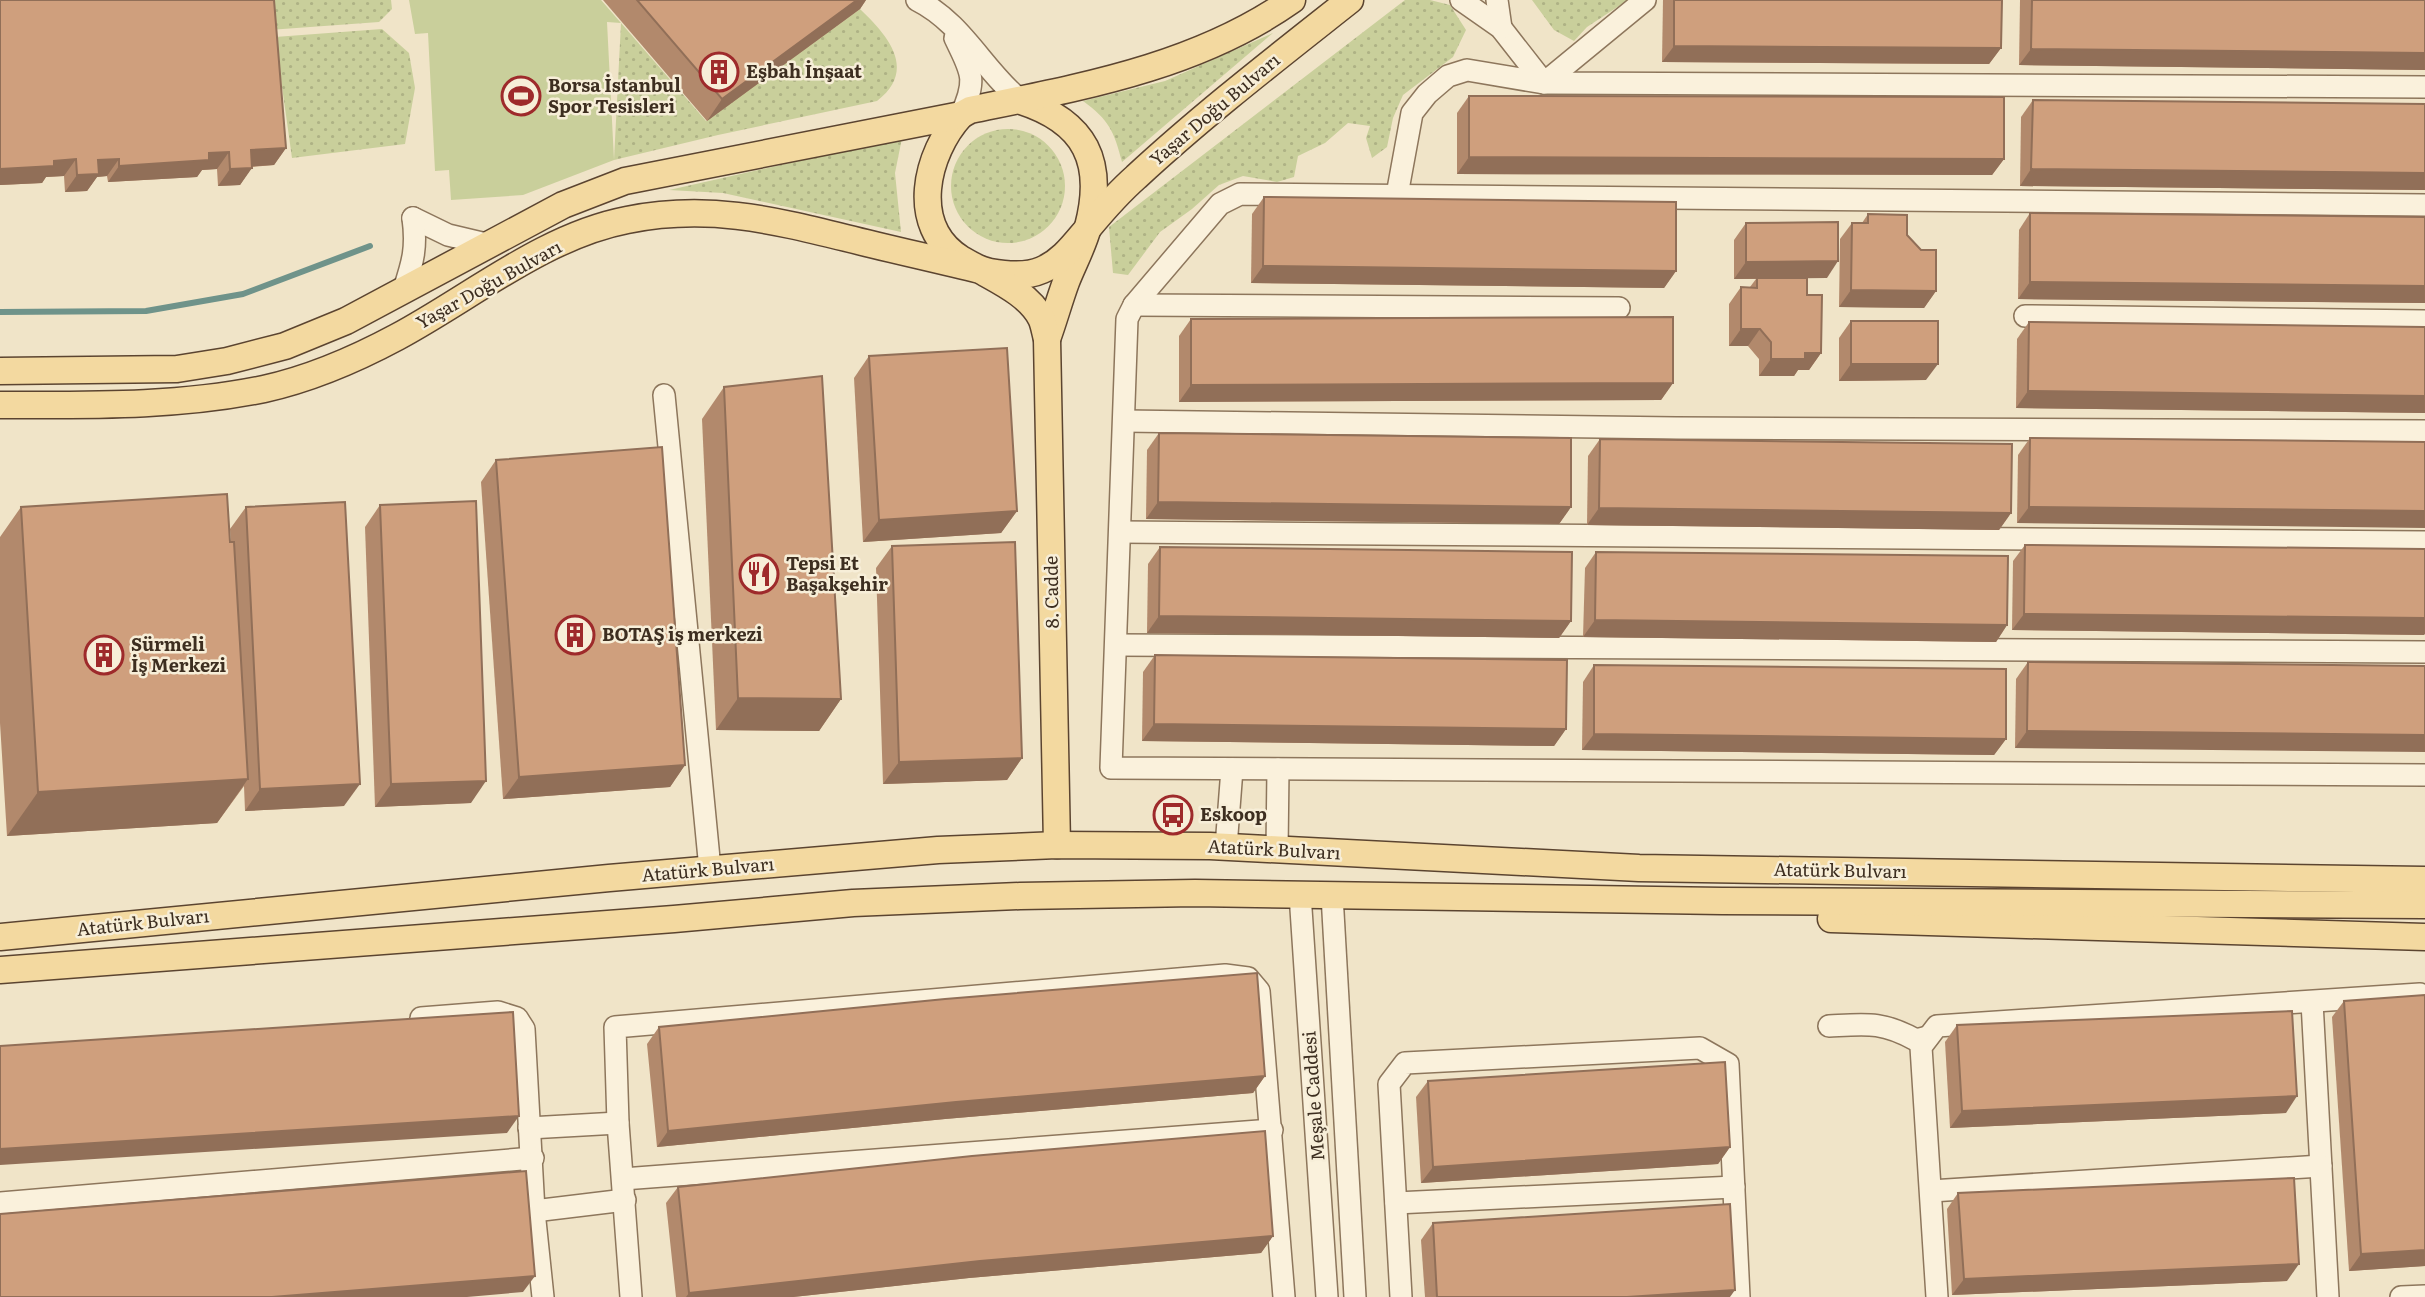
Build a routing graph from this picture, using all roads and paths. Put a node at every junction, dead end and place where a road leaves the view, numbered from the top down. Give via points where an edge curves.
1 (917, 0) edge
2 (1292, 0) edge
3 (1350, 0) edge
4 (1461, 0) edge
5 (1497, 0) edge
6 (1645, 0) edge
7 (945, 17) junction
8 (1501, 28) junction
9 (1544, 82) junction
10 (2425, 87) edge
11 (1021, 101) junction
12 (961, 115) junction
13 (1397, 195) junction
14 (2425, 205) edge
15 (1087, 229) junction
16 (486, 244) junction
17 (980, 270) junction
18 (404, 289) junction
19 (1134, 305) junction
20 (1619, 308) dead end
21 (2025, 316) dead end
22 (2425, 321) edge
23 (1047, 339) junction
24 (0, 371) edge
25 (664, 395) dead end
26 (0, 405) edge
27 (1124, 421) junction
28 (2425, 431) edge
29 (1120, 532) junction
30 (2425, 542) edge
31 (1116, 645) junction
32 (2425, 652) edge
33 (1232, 769) junction
34 (1278, 769) junction
35 (2425, 775) edge
36 (1057, 845) junction
37 (1226, 847) junction
38 (1277, 850) junction
39 (1336, 853) junction
40 (2425, 863) edge
41 (1639, 868) junction
42 (710, 869) junction
43 (2425, 880) edge
44 (1300, 894) junction
45 (1332, 895) junction
46 (1722, 901) junction
47 (2425, 905) edge
48 (0, 937) edge
49 (2425, 937) edge
50 (0, 970) edge
51 (2425, 996) edge
52 (2312, 1002) junction
53 (401, 1019) edge
54 (1829, 1026) dead end
55 (1928, 1037) junction
56 (618, 1123) junction
57 (529, 1129) junction
58 (1272, 1130) junction
59 (533, 1158) junction
60 (2321, 1166) junction
61 (1734, 1187) junction
62 (624, 1189) junction
63 (1931, 1191) junction
64 (0, 1203) edge
65 (1396, 1203) junction
66 (534, 1211) junction
67 (2425, 1296) edge
68 (543, 1297) edge
69 (631, 1297) edge
70 (1280, 1297) edge
71 (1327, 1297) edge
72 (1355, 1297) edge
73 (1401, 1297) edge
74 (1740, 1297) edge
75 (1937, 1297) edge
76 (2328, 1297) edge
77 (2401, 1297) edge

1 - 7 street
2 - 11 main road, Yaşar Doğu Bulvarı via 1210,46 1151,68
3 - 15 main road, Yaşar Doğu Bulvarı via 1175,141
4 - 8 street
5 - 8 street
6 - 9 street
7 - 11 street
7 - 12 street via 972,81
8 - 9 street
9 - 10 street
9 - 13 street via 1467,69 1448,76 1412,113
11 - 12 main road, Yaşar Doğu Bulvarı
11 - 15 main road, Yaşar Doğu Bulvarı via 1065,123 1088,150 1095,192
12 - 16 main road, Yaşar Doğu Bulvarı via 625,181 563,205
12 - 17 main road, Yaşar Doğu Bulvarı via 931,166 929,210 942,243
13 - 14 street
13 - 19 street via 1240,194 1220,204
15 - 17 main road, Yaşar Doğu Bulvarı via 1068,252 1041,270 1007,275
15 - 23 main road
16 - 18 main road, Yaşar Doğu Bulvarı
16 - 18 street via 448,235 413,218 414,260
17 - 23 main road, Yaşar Doğu Bulvarı via 1034,308
17 - 26 main road, Yaşar Doğu Bulvarı via 768,219 685,213 626,220 587,231 545,251 396,338 311,375 205,398
18 - 24 main road, Yaşar Doğu Bulvarı via 346,321 285,346 227,361 177,369
19 - 20 street
19 - 27 street via 1127,319
21 - 22 street
23 - 36 main road, 8. Cadde
25 - 42 street
27 - 28 street
27 - 29 street
29 - 30 street
29 - 31 street
31 - 32 street
31 - 33 street via 1111,768
33 - 34 street
33 - 37 street
34 - 35 street
34 - 38 street
36 - 37 main road, Atatürk Bulvarı
36 - 42 main road, Atatürk Bulvarı
37 - 38 main road, Atatürk Bulvarı
38 - 39 main road, Atatürk Bulvarı
39 - 41 main road, Atatürk Bulvarı
39 - 44 main road
40 - 41 main road via 1761,852
41 - 43 main road, Atatürk Bulvarı
42 - 48 main road, Atatürk Bulvarı
44 - 45 main road, Atatürk Bulvarı
44 - 50 main road, Atatürk Bulvarı via 852,902
44 - 71 street, Meşale Caddesi
45 - 46 main road, Atatürk Bulvarı
45 - 72 street, Meşale Caddesi
46 - 47 main road, Atatürk Bulvarı
46 - 49 main road via 1838,920
51 - 52 street
52 - 55 street via 1937,1026
52 - 60 street
53 - 57 street via 498,1012 517,1018 524,1029
54 - 55 street via 1879,1024 1916,1040
55 - 63 street via 1921,1047
56 - 57 street
56 - 58 street via 615,1027 1225,975 1248,978 1259,991
56 - 62 street
57 - 59 street
58 - 62 street
58 - 70 street
59 - 64 street
59 - 66 street
60 - 63 street
60 - 76 street
61 - 65 street
61 - 65 street via 1728,1064 1700,1048 1405,1063 1389,1084
61 - 74 street
62 - 66 street
62 - 69 street
63 - 75 street
65 - 73 street
66 - 68 street
67 - 77 street

